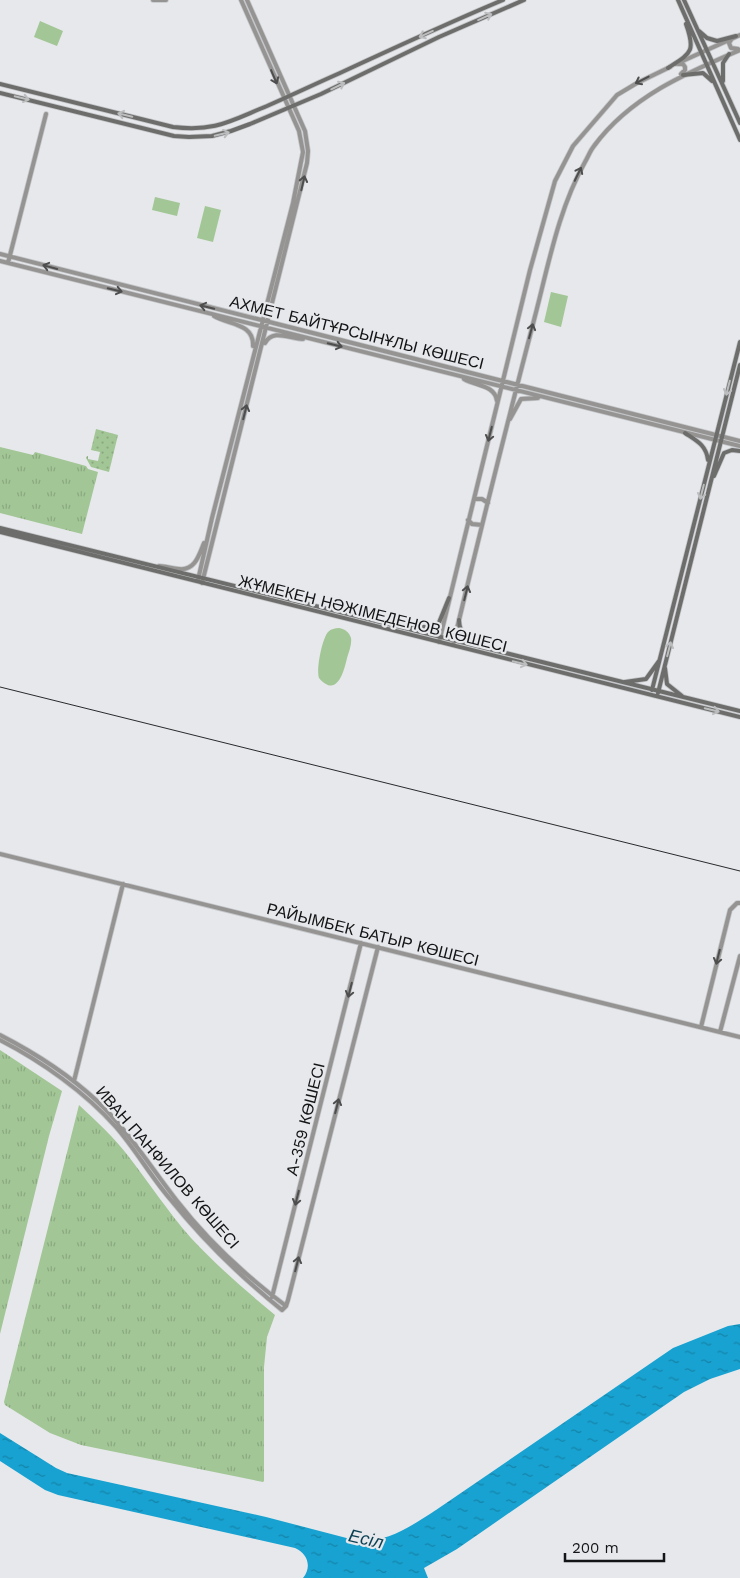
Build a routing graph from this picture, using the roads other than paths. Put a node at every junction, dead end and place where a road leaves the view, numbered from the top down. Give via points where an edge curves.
1 (153, 0) edge
2 (166, 0) edge
3 (241, 0) edge
4 (247, 0) edge
5 (503, 0) edge
6 (524, 0) edge
7 (678, 0) edge
8 (684, 0) edge
9 (159, 1) edge
10 (683, 10) junction
11 (698, 30) junction
12 (738, 36) edge
13 (740, 49) edge
14 (707, 50) junction
15 (702, 52) junction
16 (729, 54) junction
17 (713, 61) junction
18 (676, 64) junction
19 (706, 64) junction
20 (668, 68) junction
21 (683, 75) junction
22 (675, 79) junction
23 (0, 84) edge
24 (724, 86) junction
25 (0, 93) edge
26 (720, 95) junction
27 (289, 97) junction
28 (284, 99) junction
29 (294, 106) junction
30 (288, 108) junction
31 (46, 114) dead end
32 (740, 123) edge
33 (740, 140) edge
34 (0, 254) edge
35 (10, 257) junction
36 (0, 261) edge
37 (8, 263) junction
38 (210, 314) junction
39 (262, 320) junction
40 (268, 322) junction
41 (261, 326) junction
42 (266, 328) junction
43 (309, 338) junction
44 (740, 342) edge
45 (252, 358) junction
46 (740, 366) edge
47 (256, 369) junction
48 (460, 377) junction
49 (503, 382) junction
50 (517, 385) junction
51 (502, 387) junction
52 (516, 390) junction
53 (547, 398) junction
54 (497, 404) junction
55 (508, 423) junction
56 (685, 433) junction
57 (716, 435) junction
58 (722, 439) junction
59 (715, 440) junction
60 (740, 441) edge
61 (740, 446) edge
62 (740, 451) edge
63 (709, 464) junction
64 (711, 480) junction
65 (474, 499) junction
66 (488, 502) junction
67 (468, 520) junction
68 (482, 525) junction
69 (210, 527) junction
70 (0, 528) edge
71 (0, 532) edge
72 (153, 566) junction
73 (200, 580) junction
74 (449, 598) junction
75 (459, 620) junction
76 (401, 627) junction
77 (440, 637) junction
78 (439, 642) junction
79 (453, 643) junction
80 (497, 651) junction
81 (660, 659) junction
82 (665, 665) junction
83 (623, 682) junction
84 (653, 689) junction
85 (658, 691) junction
86 (651, 694) junction
87 (657, 696) junction
88 (684, 697) junction
89 (739, 710) edge
90 (740, 717) edge
91 (0, 854) edge
92 (123, 884) junction
93 (740, 903) edge
94 (362, 943) junction
95 (378, 947) junction
96 (740, 956) edge
97 (739, 962) edge
98 (738, 975) edge
99 (701, 1027) junction
100 (720, 1032) junction
101 (0, 1035) edge
102 (740, 1037) edge
103 (0, 1040) edge
104 (75, 1081) junction
105 (73, 1086) junction
106 (271, 1298) junction

1 - 9 street
2 - 9 street
3 -> 28 street
4 - 27 street
5 -> 27 main road
29 -> 6 main road
7 - 10 main road
8 - 11 main road
10 - 15 main road
10 - 20 main road via 692,48
11 - 12 main road via 717,41
11 - 14 main road
12 - 13 street via 729,41 729,46
12 - 14 street
13 - 16 street
14 - 15 street
14 - 17 main road
15 - 18 street
15 - 19 main road
16 - 17 street
16 - 24 main road via 723,63
17 - 19 street
17 - 24 main road
18 - 20 street
18 - 22 street via 683,64 685,68
19 - 21 street
19 - 26 main road
20 -> 49 street via 617,95 573,146 554,181
21 - 22 street
21 - 26 main road via 703,73 714,83
50 -> 22 street via 558,227 577,176 593,147 628,110
28 -> 23 main road via 228,123 185,128
24 - 32 main road
25 -> 30 main road via 174,136 202,137 231,131
26 - 33 main road
27 - 28 main road
27 - 29 street
28 - 30 street
29 - 30 main road
40 -> 29 street via 307,163 305,130
30 - 39 street via 299,131 302,157
31 - 35 street
34 - 35 street, АХМЕТ БАЙТҰРСЫНҰЛЫ КӨШЕСІ
35 - 37 street
39 -> 35 street, АХМЕТ БАЙТҰРСЫНҰЛЫ КӨШЕСІ
36 - 37 street, АХМЕТ БАЙТҰРСЫНҰЛЫ КӨШЕСІ
37 -> 38 street, АХМЕТ БАЙТҰРСЫНҰЛЫ КӨШЕСІ
38 - 41 street, АХМЕТ БАЙТҰРСЫНҰЛЫ КӨШЕСІ
38 - 45 street via 250,331 254,343
39 - 40 street, АХМЕТ БАЙТҰРСЫНҰЛЫ КӨШЕСІ
39 - 41 street
40 - 42 street
40 - 49 street, АХМЕТ БАЙТҰРСЫНҰЛЫ КӨШЕСІ
41 - 42 street, АХМЕТ БАЙТҰРСЫНҰЛЫ КӨШЕСІ
41 - 45 street
42 - 43 street, АХМЕТ БАЙТҰРСЫНҰЛЫ КӨШЕСІ
42 - 47 street
43 - 47 street via 271,336
43 -> 48 street, АХМЕТ БАЙТҰРСЫНҰЛЫ КӨШЕСІ
44 -> 57 main road
45 - 69 street
46 - 58 main road
73 -> 47 street
48 - 51 street, АХМЕТ БАЙТҰРСЫНҰЛЫ КӨШЕСІ
48 - 54 street via 492,390
49 - 50 street, АХМЕТ БАЙТҰРСЫНҰЛЫ КӨШЕСІ
49 - 51 street
50 - 52 street
50 - 57 street, АХМЕТ БАЙТҰРСЫНҰЛЫ КӨШЕСІ
51 - 52 street, АХМЕТ БАЙТҰРСЫНҰЛЫ КӨШЕСІ
51 - 54 street
52 - 53 street, АХМЕТ БАЙТҰРСЫНҰЛЫ КӨШЕСІ
52 - 55 street
53 - 55 street via 521,399
53 - 56 street, АХМЕТ БАЙТҰРСЫНҰЛЫ КӨШЕСІ
54 -> 65 street
55 - 66 street
56 - 59 street, АХМЕТ БАЙТҰРСЫНҰЛЫ КӨШЕСІ
56 - 63 main road via 703,445
57 - 58 street, АХМЕТ БАЙТҰРСЫНҰЛЫ КӨШЕСІ
57 - 59 main road
58 - 59 street, АХМЕТ БАЙТҰРСЫНҰЛЫ КӨШЕСІ
58 - 60 street
58 - 61 street
58 - 64 main road
59 - 63 main road
62 - 64 main road via 724,453
63 -> 81 main road
82 -> 64 main road
65 - 66 street via 482,498
65 - 67 street
66 - 68 street
67 - 68 street
67 - 74 street
75 -> 68 street
69 - 72 street via 194,564 185,569
69 - 73 street
70 - 72 main road, ЖҰМЕКЕН НӘЖІМЕДЕНОВ КӨШЕСІ
71 - 73 main road, ЖҰМЕКЕН НӘЖІМЕДЕНОВ КӨШЕСІ
72 - 73 main road, ЖҰМЕКЕН НӘЖІМЕДЕНОВ КӨШЕСІ
73 - 76 main road, ЖҰМЕКЕН НӘЖІМЕДЕНОВ КӨШЕСІ
73 - 78 main road, ЖҰМЕКЕН НӘЖІМЕДЕНОВ КӨШЕСІ
74 - 76 main road via 435,627
74 - 77 street
75 - 79 street
75 - 80 main road via 460,631 465,637
76 - 77 main road, ЖҰМЕКЕН НӘЖІМЕДЕНОВ КӨШЕСІ
77 - 78 street
77 - 79 main road, ЖҰМЕКЕН НӘЖІМЕДЕНОВ КӨШЕСІ
78 - 79 main road, ЖҰМЕКЕН НӘЖІМЕДЕНОВ КӨШЕСІ
79 - 80 main road, ЖҰМЕКЕН НӘЖІМЕДЕНОВ КӨШЕСІ
79 -> 86 main road, ЖҰМЕКЕН НӘЖІМЕДЕНОВ КӨШЕСІ
80 - 83 main road, ЖҰМЕКЕН НӘЖІМЕДЕНОВ КӨШЕСІ
81 - 83 main road via 646,678
81 - 84 main road
82 - 85 main road
82 - 88 main road via 667,684
83 - 84 main road, ЖҰМЕКЕН НӘЖІМЕДЕНОВ КӨШЕСІ
84 - 85 main road, ЖҰМЕКЕН НӘЖІМЕДЕНОВ КӨШЕСІ
84 - 86 main road
85 - 87 main road
85 - 88 main road, ЖҰМЕКЕН НӘЖІМЕДЕНОВ КӨШЕСІ
86 - 87 main road, ЖҰМЕКЕН НӘЖІМЕДЕНОВ КӨШЕСІ
87 -> 90 main road, ЖҰМЕКЕН НӘЖІМЕДЕНОВ КӨШЕСІ
88 - 89 main road, ЖҰМЕКЕН НӘЖІМЕДЕНОВ КӨШЕСІ
91 - 92 street, РАЙЫМБЕК БАТЫР КӨШЕСІ
92 - 94 street, РАЙЫМБЕК БАТЫР КӨШЕСІ
92 - 104 street
93 -> 99 street via 730,910
94 - 95 street, РАЙЫМБЕК БАТЫР КӨШЕСІ
94 -> 106 street, А-359 КӨШЕСІ
95 - 99 street, РАЙЫМБЕК БАТЫР КӨШЕСІ
106 -> 95 street, ИВАН ПАНФИЛОВ КӨШЕСІ via 284,1308
96 - 97 street
97 - 98 street
98 - 100 street
99 - 100 street, РАЙЫМБЕК БАТЫР КӨШЕСІ
100 - 102 street, РАЙЫМБЕК БАТЫР КӨШЕСІ
101 - 104 street, ИВАН ПАНФИЛОВ КӨШЕСІ
103 - 105 street, ИВАН ПАНФИЛОВ КӨШЕСІ
104 - 105 street
104 - 106 street, ИВАН ПАНФИЛОВ КӨШЕСІ via 118,1124 207,1236
105 - 106 street, ИВАН ПАНФИЛОВ КӨШЕСІ via 116,1127 169,1198 204,1238

